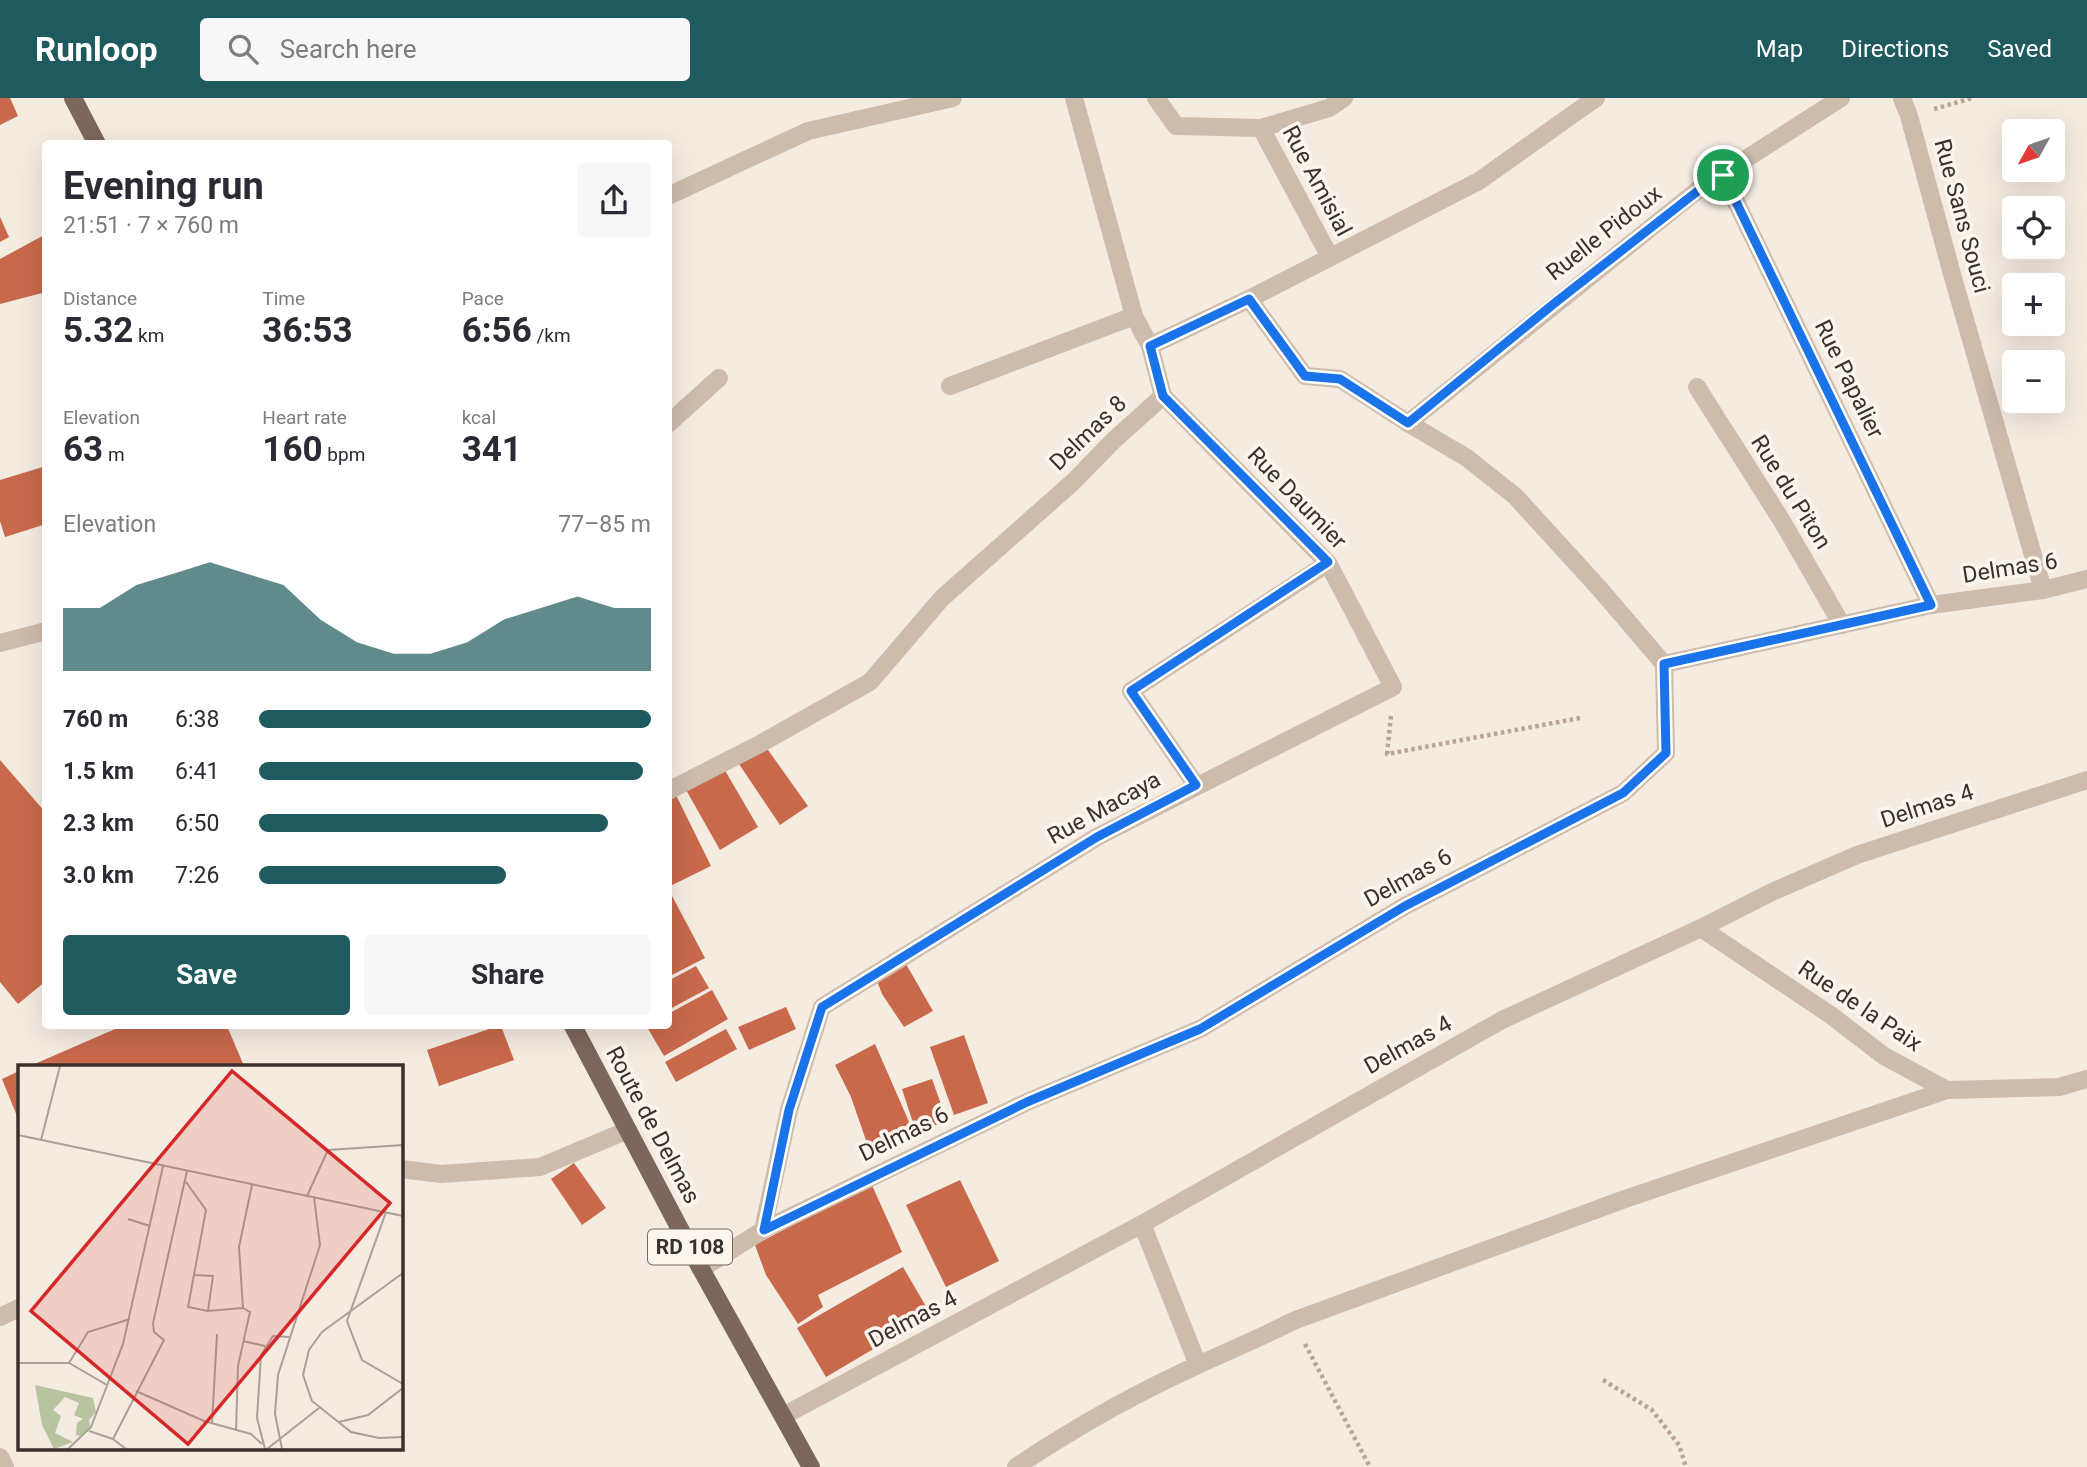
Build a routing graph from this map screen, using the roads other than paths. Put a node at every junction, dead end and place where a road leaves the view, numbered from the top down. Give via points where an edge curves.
1 (73, 98) edge
2 (953, 98) edge
3 (1074, 98) edge
4 (1156, 98) edge
5 (1344, 98) edge
6 (1597, 98) edge
7 (1841, 98) edge
8 (1902, 98) edge
9 (1261, 128) junction
10 (95, 140) edge
11 (1723, 175) junction
12 (672, 194) edge
13 (1330, 257) junction
14 (1249, 299) junction
15 (1134, 316) junction
16 (1150, 346) junction
17 (719, 378) dead end
18 (950, 386) dead end
19 (1697, 387) dead end
20 (1163, 396) junction
21 (672, 420) edge
22 (1408, 423) junction
23 (1328, 562) junction
24 (2087, 579) edge
25 (2043, 590) junction
26 (1931, 605) junction
27 (1842, 625) junction
28 (42, 632) edge
29 (0, 643) edge
30 (1664, 664) junction
31 (1393, 687) joint
32 (2087, 780) edge
33 (1196, 785) junction
34 (672, 789) edge
35 (1701, 928) junction
36 (575, 1029) edge
37 (2087, 1079) edge
38 (1947, 1090) junction
39 (628, 1130) junction
40 (402, 1169) edge
41 (1142, 1224) junction
42 (764, 1230) junction
43 (701, 1269) junction
44 (18, 1308) edge
45 (0, 1317) edge
46 (1198, 1365) junction
47 (783, 1416) junction
48 (0, 1457) edge
49 (5, 1467) edge
50 (811, 1467) edge
51 (1016, 1467) edge

1 - 10 main road
2 - 12 street via 807,131
3 - 15 street, Delmas 8
4 - 9 street via 1176,126
5 - 9 street via 1329,108
6 - 13 street via 1479,181
7 - 11 street, Ruelle Pidoux
8 - 25 street, Rue Sans Souci
9 - 13 street, Rue Amisial
11 - 22 street, Ruelle Pidoux
11 - 26 street, Rue Papalier
13 - 14 street
14 - 16 street
14 - 22 street via 1305,376 1340,379
15 - 16 street, Delmas 8
15 - 18 street
16 - 20 street, Delmas 8
17 - 21 street
19 - 27 street, Rue du Piton
20 - 23 street, Rue Daumier
20 - 34 street, Delmas 8 via 943,598 870,682
22 - 30 street via 1468,458 1515,496
23 - 31 street, Rue Daumier
23 - 33 street via 1131,691
24 - 25 street, Delmas 6
25 - 26 street, Delmas 6
26 - 27 street, Delmas 6
27 - 30 street, Delmas 6
28 - 29 street
30 - 42 street, Delmas 6 via 1666,753 1623,793 1405,906 1200,1029 1027,1102
31 - 33 street, Rue Macaya
32 - 35 street, Delmas 4 via 1857,855
33 - 42 street, Rue Macaya via 1097,837 822,1007 789,1110
35 - 38 street, Rue de la Paix via 1884,1056
35 - 41 street, Delmas 4 via 1502,1020
36 - 39 main road, Route de Delmas / RD 108
37 - 38 street, Rue de la Paix via 2059,1087
38 - 46 street via 1638,1195 1293,1321
39 - 40 street via 540,1167 441,1174
39 - 43 main road, Route de Delmas / RD 108
41 - 46 street
41 - 47 street, Delmas 4
42 - 43 street, Delmas 6
43 - 47 main road, Route de Delmas / RD 108
44 - 45 street
46 - 51 street via 1067,1433
47 - 50 main road, Route de Delmas / RD 108
48 - 49 street

